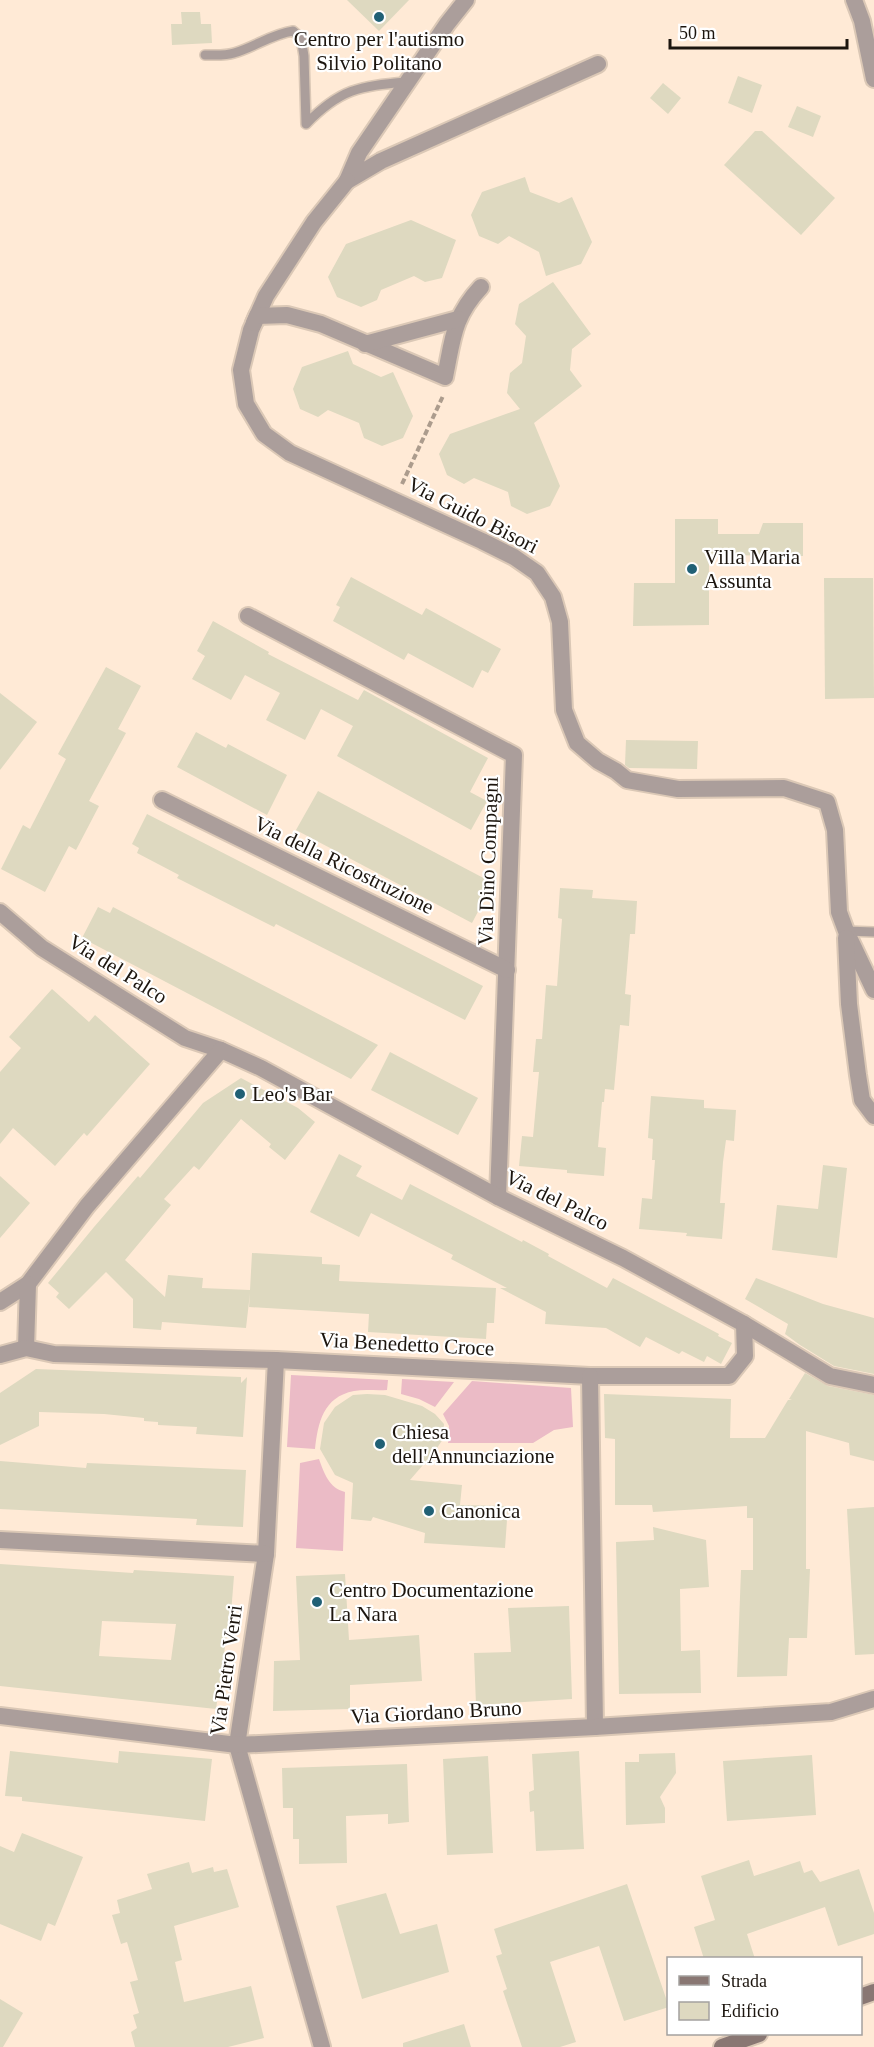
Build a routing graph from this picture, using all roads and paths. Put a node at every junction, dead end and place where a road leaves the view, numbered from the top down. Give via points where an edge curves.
1 (466, 0) edge
2 (854, 0) edge
3 (205, 55) dead end
4 (598, 64) dead end
5 (874, 79) edge
6 (407, 82) junction
7 (347, 182) junction
8 (481, 287) dead end
9 (458, 319) junction
10 (251, 330) junction
11 (364, 344) junction
12 (445, 376) junction
13 (394, 500) junction
14 (248, 616) dead end
15 (162, 800) dead end
16 (0, 912) edge
17 (846, 931) junction
18 (874, 932) edge
19 (507, 970) junction
20 (874, 990) edge
21 (221, 1050) junction
22 (874, 1116) edge
23 (498, 1197) junction
24 (28, 1284) junction
25 (0, 1302) edge
26 (744, 1324) junction
27 (26, 1348) junction
28 (0, 1355) edge
29 (276, 1360) junction
30 (590, 1377) junction
31 (874, 1385) edge
32 (0, 1540) edge
33 (266, 1554) junction
34 (874, 1699) edge
35 (0, 1716) edge
36 (595, 1727) junction
37 (237, 1744) junction
38 (756, 2035) edge
39 (322, 2047) edge
40 (722, 2047) edge

1 - 6 street, Via Guido Bisori
2 - 5 street
3 - 6 lane via 231,54 293,31 302,38 306,124 344,92
4 - 7 street, Via Guido Bisori via 381,161
6 - 7 street, Via Guido Bisori via 359,153
7 - 10 street, Via Guido Bisori via 314,222 266,296
8 - 9 street
9 - 11 street
9 - 12 street
10 - 11 street via 257,316 287,315 321,324
10 - 13 street, Via Guido Bisori via 241,370 246,404 264,434 290,453
11 - 12 street
12 - 13 path via 443,399
13 - 17 street, Via Guido Bisori via 514,557 537,573 553,597 560,622 564,710 577,743 598,761 627,780 678,789 784,788 827,802 835,830 839,912
14 - 19 street, Via Dino Compagni via 514,755
15 - 19 street, Via della Ricostruzione
16 - 21 street, Via del Palco via 42,948 185,1038
17 - 18 lane
17 - 20 street, Via Guido Bisori
17 - 22 street, Via Guido Bisori via 849,1005 858,1075 862,1100
19 - 23 street, Via Dino Compagni
21 - 23 street, Via del Palco
21 - 24 street via 87,1206
23 - 26 street, Via del Palco via 623,1258
24 - 25 street
24 - 27 street
26 - 30 street, Via Benedetto Croce via 745,1356 729,1376
26 - 31 street, Via del Palco via 830,1376
27 - 28 street
27 - 29 street, Via Benedetto Croce via 54,1354
29 - 30 street, Via Benedetto Croce
29 - 33 street, Via Pietro Verri
30 - 36 street
32 - 33 street
33 - 37 street, Via Pietro Verri
34 - 36 street, Via Giordano Bruno via 831,1712
35 - 37 street, Via Giordano Bruno
36 - 37 street, Via Giordano Bruno
37 - 39 street, Via Pietro Verri
38 - 40 main road

